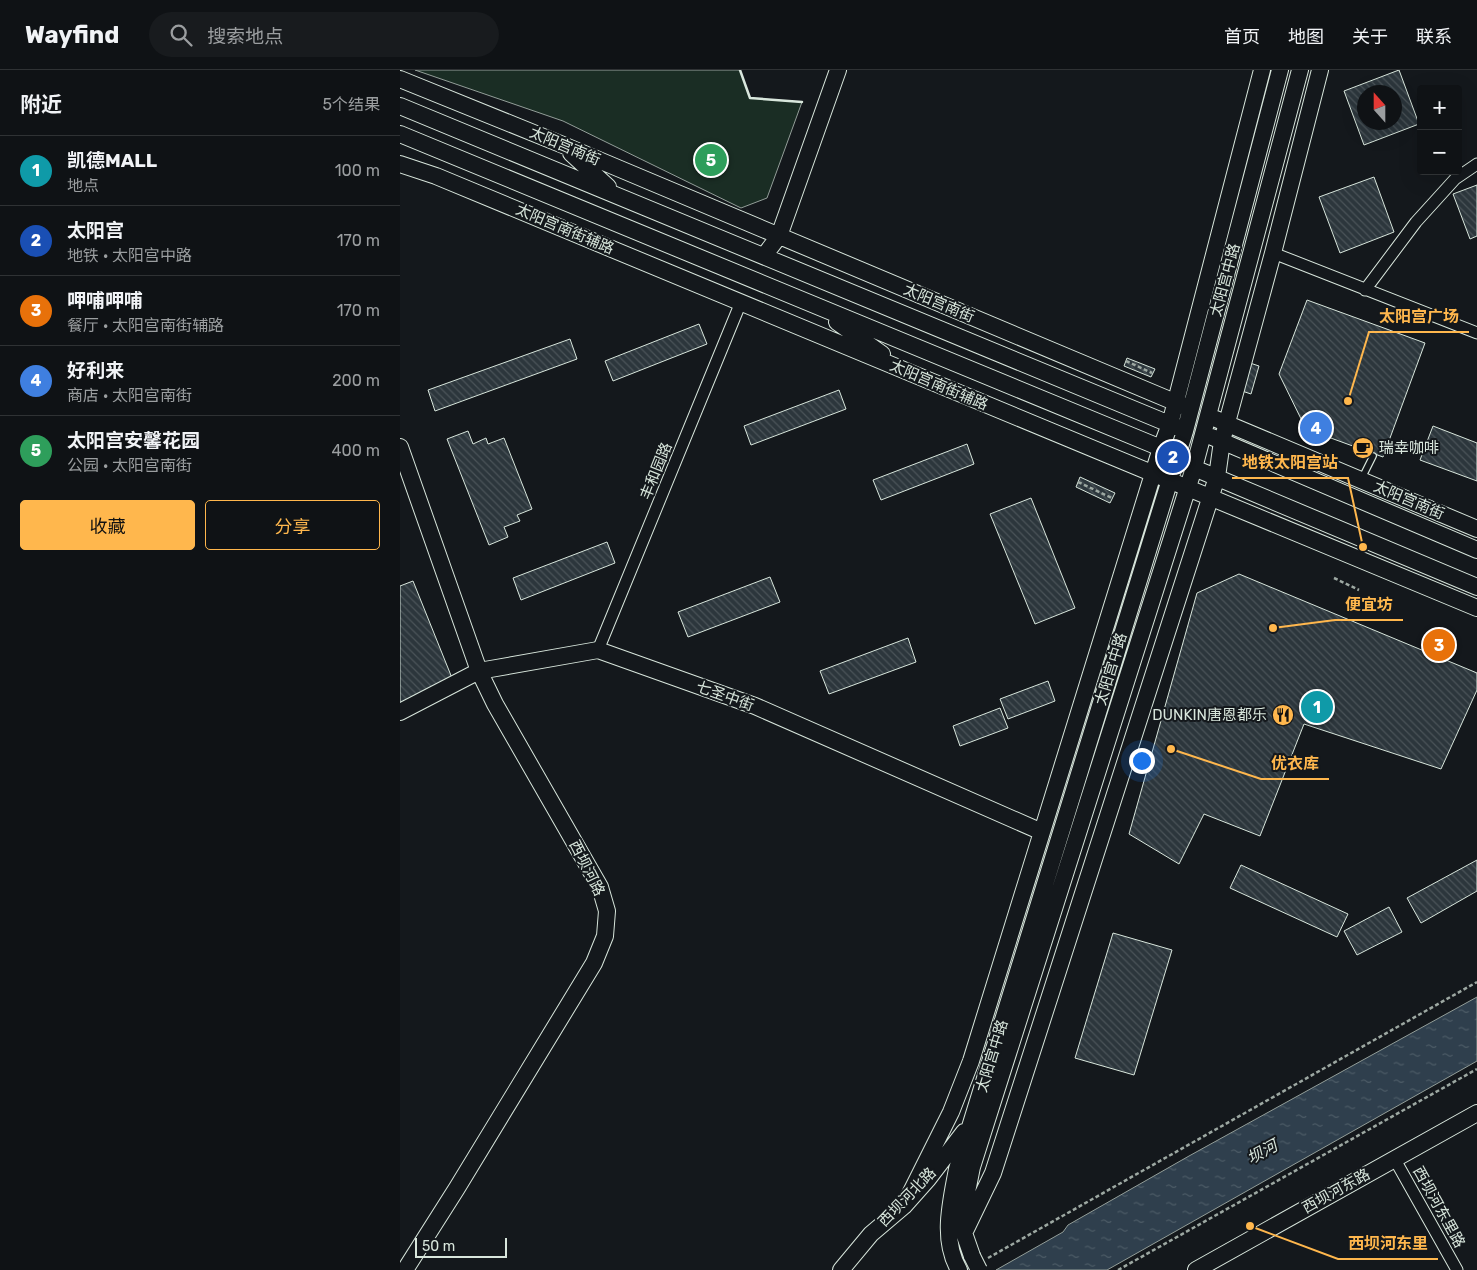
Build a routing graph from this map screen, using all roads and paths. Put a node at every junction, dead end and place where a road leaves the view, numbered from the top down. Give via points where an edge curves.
1 (838, 70) edge
2 (1262, 70) edge
3 (1300, 70) edge
4 (1320, 70) edge
5 (1279, 76) edge
6 (400, 79) edge
7 (1292, 100) junction
8 (400, 106) edge
9 (400, 134) edge
10 (1244, 142) junction
11 (563, 145) junction
12 (1297, 160) junction
13 (400, 164) edge
14 (1477, 164) edge
15 (615, 194) junction
16 (779, 236) junction
17 (1273, 253) junction
18 (764, 256) junction
19 (1365, 290) junction
20 (741, 302) junction
21 (813, 304) junction
22 (1477, 333) edge
23 (1126, 361) dead end
24 (906, 371) junction
25 (1152, 373) dead end
26 (1183, 406) junction
27 (1208, 416) junction
28 (1226, 424) junction
29 (1178, 428) junction
30 (1204, 433) junction
31 (1222, 441) junction
32 (400, 448) edge
33 (1161, 448) junction
34 (1177, 455) junction
35 (1373, 456) dead end
36 (1194, 468) junction
37 (1153, 474) junction
38 (1217, 478) junction
39 (1170, 480) junction
40 (1361, 480) junction
41 (1078, 482) dead end
42 (1187, 488) junction
43 (1112, 498) dead end
44 (1210, 498) junction
45 (1477, 529) edge
46 (1477, 550) edge
47 (1334, 578) dead end
48 (1477, 587) edge
49 (1359, 590) dead end
50 (1477, 608) edge
51 (598, 650) junction
52 (479, 671) junction
53 (1121, 696) junction
54 (1144, 703) junction
55 (400, 712) edge
56 (1071, 801) junction
57 (1081, 823) junction
58 (1042, 832) junction
59 (1029, 873) junction
60 (1087, 883) junction
61 (1477, 982) edge
62 (1477, 1068) edge
63 (1476, 1115) edge
64 (971, 1122) junction
65 (1394, 1158) junction
66 (904, 1206) junction
67 (964, 1234) junction
68 (978, 1262) edge
69 (958, 1268) edge
70 (405, 1270) edge
71 (840, 1270) edge
72 (1118, 1270) edge
73 (1196, 1270) edge
74 (1457, 1270) edge

1 - 16 street
2 - 10 street, 太阳宫中路
3 - 7 street, 太阳宫中路
4 - 12 street
5 - 10 street
5 - 26 street, 太阳宫中路
6 - 11 street, 太阳宫南街
7 - 12 street
7 - 27 street, 太阳宫中路
8 - 15 street, 太阳宫南街
9 - 21 street
10 - 26 street, 太阳宫中路
11 - 15 street
11 - 16 street, 太阳宫南街
12 - 17 street
13 - 20 street, 太阳宫南街辅路
14 - 19 street via 1455,179 1416,222
15 - 18 street, 太阳宫南街
16 - 18 street
16 - 26 street, 太阳宫南街
17 - 19 street
17 - 28 street
18 - 29 street, 太阳宫南街
19 - 22 street
20 - 24 street, 太阳宫南街辅路
20 - 51 street, 丰和园路
21 - 24 street
21 - 33 street
23 - 25 path
24 - 37 street, 太阳宫南街辅路
26 - 27 street, 太阳宫南街
26 - 29 street, 太阳宫中路
27 - 28 street, 太阳宫南街
27 - 30 street, 太阳宫中路
28 - 31 street
28 - 40 street, 太阳宫南街
29 - 30 street, 太阳宫南街
29 - 33 street, 太阳宫中路
29 - 34 street, 太阳宫中路
30 - 31 street, 太阳宫南街
30 - 36 street, 太阳宫中路
31 - 38 street
31 - 46 street, 太阳宫南街
32 - 52 street, 西坝河路
33 - 34 street
33 - 37 street, 太阳宫中路
34 - 36 street
34 - 39 street, 太阳宫中路
35 - 40 lane
36 - 38 street
36 - 42 street, 太阳宫中路
37 - 39 street, 太阳宫南街辅路
37 - 58 street, 太阳宫中路
38 - 44 street
38 - 48 street
39 - 42 street, 太阳宫南街辅路
39 - 56 street, 太阳宫中路
40 - 45 street, 太阳宫南街
41 - 43 path
42 - 44 street, 太阳宫南街辅路
42 - 53 street, 太阳宫中路
44 - 50 street, 太阳宫南街辅路
44 - 54 street
47 - 49 path
51 - 52 street, 七圣中街
51 - 58 street, 七圣中街 via 755,706
52 - 55 street, 七圣中街
52 - 70 street, 西坝河路 via 600,887 607,911 605,936 594,964
53 - 54 street
53 - 57 street, 太阳宫中路
54 - 60 street
56 - 59 street
56 - 64 street, 太阳宫中路
57 - 60 street
57 - 67 street, 太阳宫中路 via 972,1167 964,1207
58 - 59 street, 太阳宫中路
59 - 66 street, 太阳宫中路 via 971,1061 951,1112
60 - 67 street via 993,1173
61 - 68 path
62 - 72 path
63 - 65 street, 西坝河东路
64 - 66 street, 西坝河北路
64 - 69 street, 太阳宫中路 via 949,1211 948,1240
65 - 73 street, 西坝河东路
65 - 74 street, 西坝河东里路
66 - 71 street, 西坝河北路 via 871,1234
67 - 68 street, 太阳宫中路

